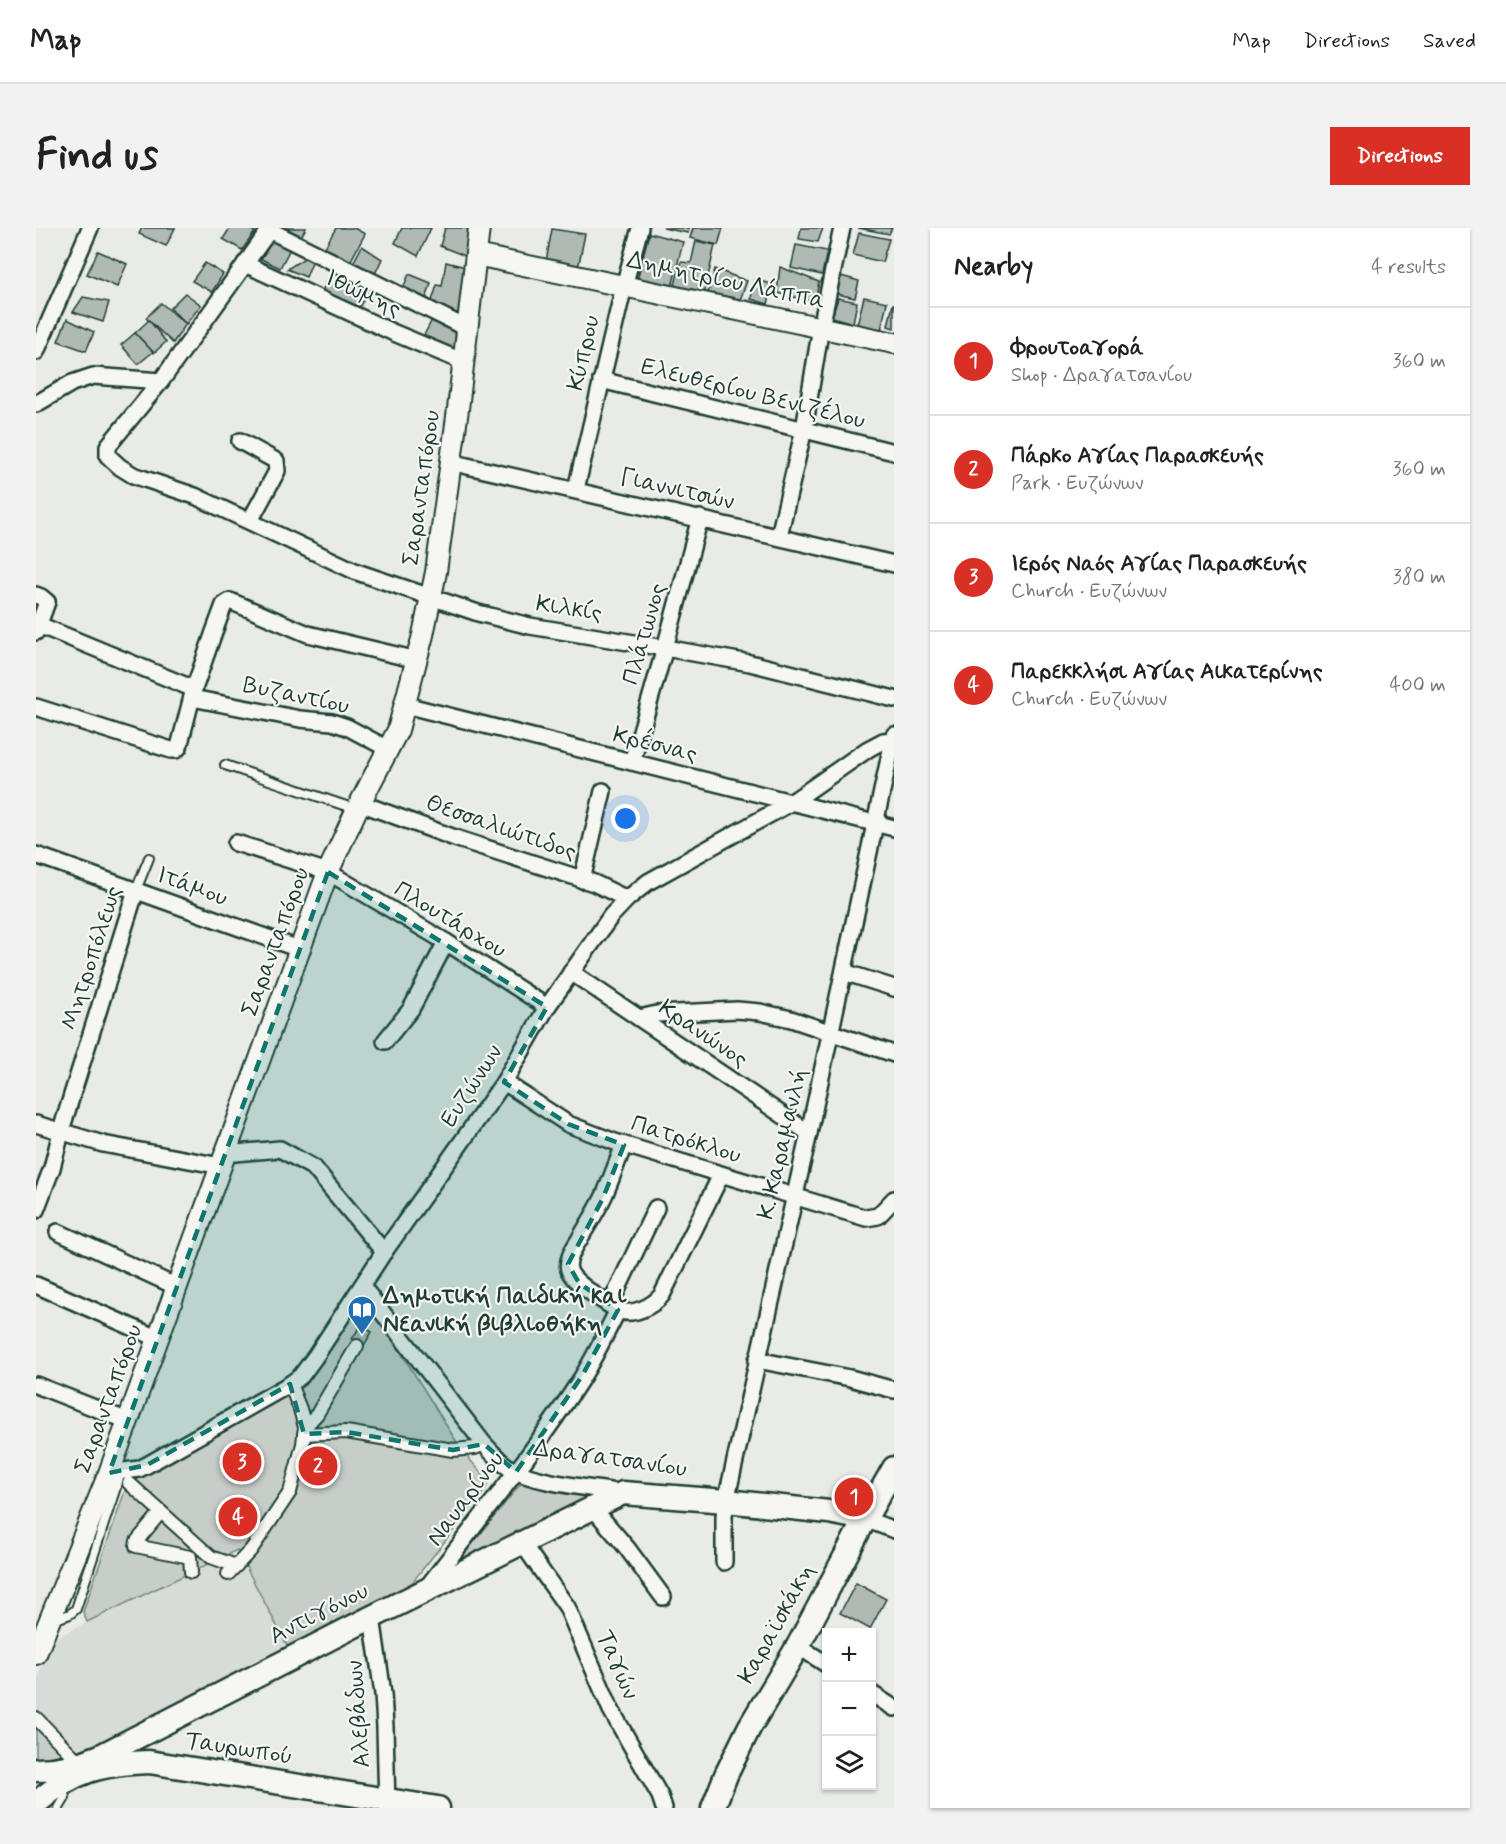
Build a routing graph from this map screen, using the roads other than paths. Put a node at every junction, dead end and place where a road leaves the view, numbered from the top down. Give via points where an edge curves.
1 (90, 228) edge
2 (479, 228) edge
3 (640, 228) edge
4 (842, 228) edge
5 (270, 229) edge
6 (476, 255) junction
7 (245, 264) junction
8 (624, 286) junction
9 (821, 327) junction
10 (468, 329) junction
11 (894, 343) edge
12 (36, 352) edge
13 (464, 362) junction
14 (601, 380) junction
15 (161, 381) junction
16 (36, 404) edge
17 (804, 429) junction
18 (240, 441) dead end
19 (894, 452) edge
20 (450, 462) junction
21 (576, 489) junction
22 (700, 518) junction
23 (250, 521) junction
24 (779, 536) junction
25 (894, 564) edge
26 (36, 595) edge
27 (432, 597) junction
28 (37, 628) edge
29 (665, 648) junction
30 (417, 660) junction
31 (193, 694) junction
32 (894, 699) edge
33 (405, 705) junction
34 (36, 707) edge
35 (894, 738) edge
36 (388, 749) junction
37 (632, 762) junction
38 (225, 765) dead end
39 (603, 791) dead end
40 (792, 802) junction
41 (358, 806) junction
42 (876, 824) junction
43 (894, 828) edge
44 (236, 843) dead end
45 (36, 855) edge
46 (149, 858) dead end
47 (328, 872) junction
48 (582, 880) junction
49 (136, 891) junction
50 (627, 899) junction
51 (446, 942) junction
52 (300, 949) junction
53 (571, 972) junction
54 (844, 972) junction
55 (894, 988) edge
56 (547, 1007) junction
57 (639, 1018) junction
58 (831, 1032) junction
59 (385, 1041) dead end
60 (894, 1054) edge
61 (504, 1082) junction
62 (36, 1124) edge
63 (61, 1132) junction
64 (809, 1133) junction
65 (624, 1145) junction
66 (223, 1160) junction
67 (721, 1175) junction
68 (794, 1197) junction
69 (894, 1199) edge
70 (656, 1208) dead end
71 (36, 1210) edge
72 (58, 1232) dead end
73 (384, 1252) junction
74 (36, 1286) edge
75 (362, 1286) junction
76 (177, 1287) junction
77 (614, 1308) junction
78 (159, 1339) junction
79 (357, 1346) dead end
80 (757, 1360) junction
81 (290, 1384) junction
82 (36, 1385) edge
83 (894, 1390) edge
84 (128, 1421) junction
85 (304, 1431) junction
86 (484, 1444) junction
87 (894, 1468) edge
88 (516, 1472) junction
89 (120, 1476) junction
90 (623, 1493) junction
91 (726, 1501) junction
92 (593, 1508) junction
93 (161, 1512) junction
94 (865, 1519) junction
95 (894, 1530) edge
96 (522, 1543) junction
97 (724, 1562) dead end
98 (191, 1572) dead end
99 (423, 1592) junction
100 (663, 1597) dead end
101 (372, 1617) junction
102 (798, 1646) junction
103 (36, 1654) edge
104 (822, 1661) edge
105 (876, 1697) edge
106 (894, 1708) edge
107 (36, 1718) edge
108 (83, 1768) junction
109 (36, 1770) edge
110 (36, 1778) edge
111 (386, 1804) edge
112 (45, 1806) edge
113 (438, 1808) edge
114 (664, 1808) edge
115 (714, 1808) edge

1 - 12 street
2 - 6 street, Σαρανταπόρου
3 - 8 street, Κύπρου
4 - 9 street
5 - 7 street
5 - 10 street
6 - 8 street, Δημητρίου Λάππα
6 - 10 street, Σαρανταπόρου
7 - 13 street, Ιθώμης
7 - 15 street
8 - 9 street, Δημητρίου Λάππα
8 - 14 street, Κύπρου
9 - 11 street, Δημητρίου Λάππα
9 - 17 street
10 - 13 street, Σαρανταπόρου
13 - 20 street, Σαρανταπόρου
14 - 17 street, Ελευθερίου Βενιζέλου
14 - 21 street, Κύπρου
15 - 16 street via 93,376
15 - 23 street, Κιλκίς via 108,446 108,456 133,474
17 - 19 street, Ελευθερίου Βενιζέλου
17 - 24 street
18 - 23 street via 278,465
20 - 21 street, Γιαννιτσών
20 - 27 street, Σαρανταπόρου
21 - 22 street, Γιαννιτσών
22 - 24 street, Γιαννιτσών
22 - 29 street, Πλάτωνος
23 - 27 street, Κιλκίς via 357,572
24 - 25 street, Γιαννιτσών
26 - 28 street via 47,602
27 - 29 street, Κιλκίς via 509,622
27 - 30 street, Σαρανταπόρου
28 - 31 street, Βυζαντίου
29 - 32 street, Κιλκίς via 763,666
29 - 37 street, Πλάτωνος
30 - 31 street via 308,634 230,601 224,605
30 - 33 street, Σαρανταπόρου
31 - 34 street via 176,750
31 - 36 street, Βυζαντίου via 300,719 332,722
33 - 36 street, Σαρανταπόρου
33 - 37 street, Κρέσνας
35 - 40 street, Ευζώνων via 868,749
35 - 42 street, Κ. Καραμανλή
36 - 41 street, Σαρανταπόρου
37 - 40 street, Κρέσνας
38 - 41 lane, Θεσσαλιώτιδος
39 - 48 street
40 - 42 street, Κρέσνας
40 - 50 street, Ευζώνων via 648,882
41 - 47 street, Σαρανταπόρου
41 - 48 street, Θεσσαλιώτιδος
42 - 43 street, Κρέσνας
42 - 54 street, Κ. Καραμανλή
44 - 47 street, Πλουτάρχου
45 - 49 street, Ιτάμου
46 - 49 lane, Μητροπόλεως
47 - 51 street, Πλουτάρχου
47 - 52 street, Σαρανταπόρου
48 - 50 street, Θεσσαλιώτιδος
49 - 52 street, Ιτάμου
49 - 63 street, Μητροπόλεως
50 - 53 street, Ευζώνων
51 - 56 street, Πλουτάρχου
51 - 59 street via 411,1009
52 - 66 street, Σαρανταπόρου
53 - 56 street, Ευζώνων
53 - 57 street, Κρανώνος
54 - 55 street
54 - 58 street, Κ. Καραμανλή
56 - 61 street, Ευζώνων
57 - 58 street via 749,1010
57 - 64 street, Κρανώνος
58 - 60 street
58 - 64 street, Κ. Καραμανλή
61 - 65 street, Πατρόκλου via 568,1124
61 - 73 street, Ευζώνων
62 - 63 street
63 - 66 street via 120,1148
63 - 71 street, Μητροπόλεως
64 - 68 street, Κ. Καραμανλή
65 - 67 street, Πατρόκλου
65 - 77 street via 603,1197 568,1264 579,1283
66 - 73 street via 280,1149 314,1168
66 - 76 street, Σαρανταπόρου
67 - 68 street, Πατρόκλου
67 - 77 street via 662,1295 652,1305 637,1311
68 - 69 street, Πατρόκλου via 866,1218 878,1215
68 - 80 street, Κ. Καραμανλή
70 - 77 street, Ναυαρίνου
72 - 76 street
73 - 75 street, Ευζώνων
74 - 78 street
75 - 81 street, Ευζώνων via 315,1357
75 - 86 street, Δραγατσανίου
76 - 78 street, Σαρανταπόρου
77 - 88 street, Ναυαρίνου via 582,1376
78 - 84 street, Σαρανταπόρου
79 - 85 street
80 - 83 street
80 - 91 street, Κ. Καραμανλή
81 - 85 street
81 - 89 street, Ευζώνων via 147,1466
82 - 84 street
84 - 89 street, Σαρανταπόρου
85 - 86 street via 346,1432 453,1450
85 - 93 street via 290,1492 265,1531 232,1570 211,1557
86 - 88 street, Δραγατσανίου
87 - 94 main road, Καραϊσκάκη
88 - 90 street, Δραγατσανίου
88 - 99 street, Ναυαρίνου
89 - 93 street
89 - 103 street, Σαρανταπόρου
90 - 91 main road, Δραγατσανίου
90 - 92 main road, Αντιγόνου
91 - 94 main road, Δραγατσανίου
91 - 97 street, Κ. Καραμανλή
92 - 96 main road, Αντιγόνου
92 - 100 street
93 - 98 street via 136,1546 190,1557
94 - 95 street
94 - 102 main road, Καραϊσκάκη
96 - 99 main road, Αντιγόνου
96 - 114 street, Ταγών via 567,1607 611,1710
99 - 101 main road, Αντιγόνου
101 - 108 main road, Αντιγόνου
101 - 111 street, Αλεβάδων via 384,1705
102 - 104 street
102 - 115 main road, Καραϊσκάκη via 749,1728
105 - 106 street
107 - 108 street
108 - 109 main road, Αντιγόνου
108 - 111 main road, Ταυρωπού via 149,1762
108 - 112 main road, Ταυρωπού via 61,1784
110 - 112 main road
111 - 113 main road, Ταυρωπού

